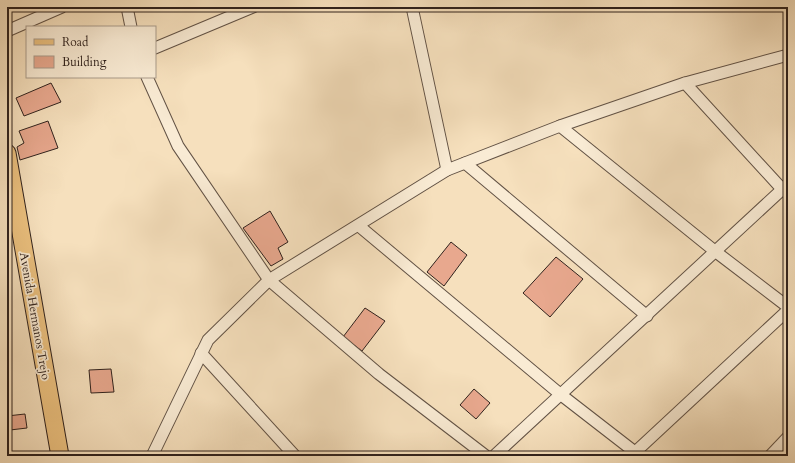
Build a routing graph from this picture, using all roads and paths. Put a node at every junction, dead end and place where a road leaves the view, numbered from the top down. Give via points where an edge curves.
1 (62, 7) edge
2 (127, 7) edge
3 (254, 7) edge
4 (412, 7) edge
5 (131, 26) edge
6 (7, 31) edge
7 (156, 48) edge
8 (785, 59) edge
9 (147, 78) edge
10 (685, 83) junction
11 (560, 126) junction
12 (7, 153) edge
13 (464, 163) junction
14 (447, 170) junction
15 (785, 187) edge
16 (359, 226) junction
17 (716, 252) junction
18 (269, 280) junction
19 (788, 306) edge
20 (788, 310) edge
21 (647, 316) junction
22 (201, 353) junction
23 (560, 394) junction
24 (788, 437) edge
25 (635, 455) edge
26 (60, 456) edge
27 (152, 456) edge
28 (295, 456) edge
29 (486, 456) edge
30 (494, 456) edge
31 (770, 456) edge

1 - 6 street
2 - 5 street
3 - 7 street
4 - 14 street
8 - 10 street
9 - 18 street via 178,146
10 - 11 street
10 - 15 street
11 - 13 street
11 - 17 street
12 - 26 main road, Avenida Hermanos Trejo
13 - 14 street
13 - 21 street
14 - 16 street
15 - 17 street
16 - 18 street
16 - 23 street
17 - 19 street
17 - 21 street
18 - 22 street via 208,340
18 - 29 street via 379,374
20 - 25 street
21 - 23 street
22 - 27 street
22 - 28 street
23 - 25 street
23 - 30 street
24 - 31 street

